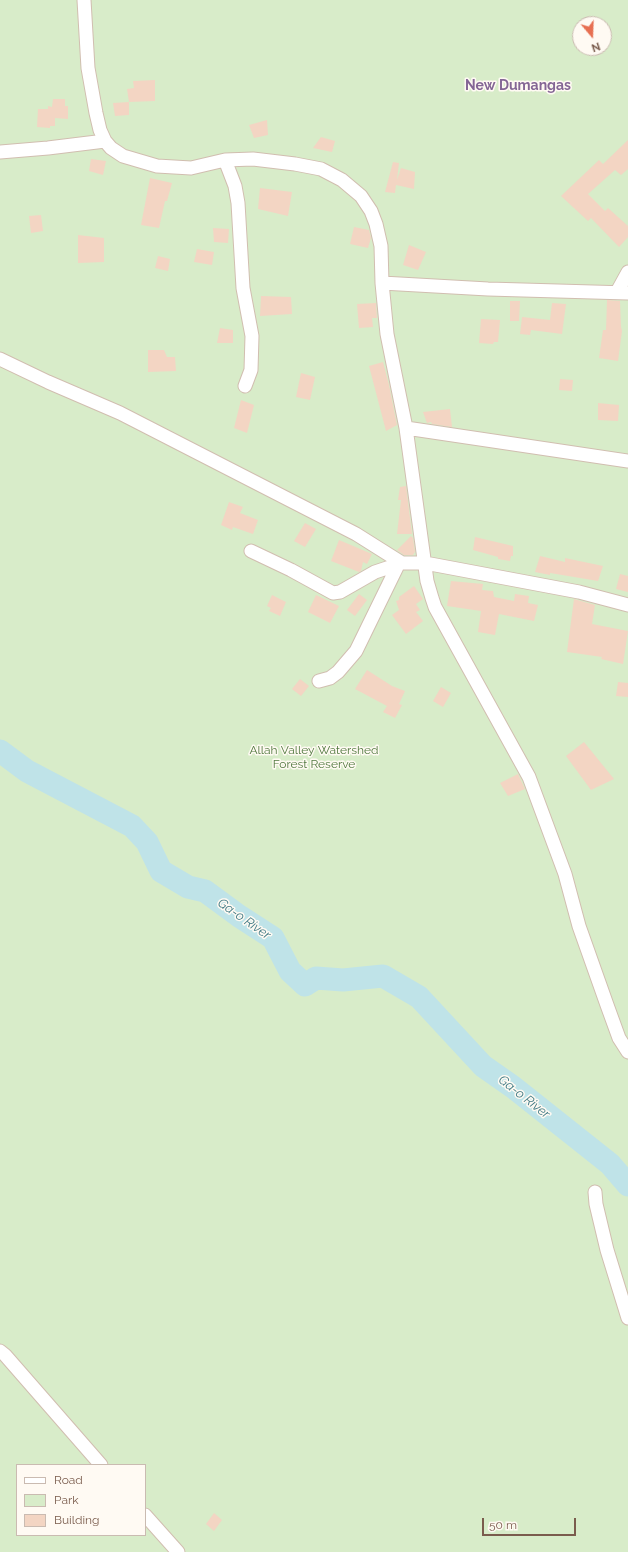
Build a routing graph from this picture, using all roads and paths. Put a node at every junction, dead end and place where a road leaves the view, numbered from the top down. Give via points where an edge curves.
1 (84, 0) edge
2 (105, 140) junction
3 (0, 152) edge
4 (225, 160) junction
5 (628, 272) edge
6 (382, 283) junction
7 (622, 293) edge
8 (0, 359) edge
9 (245, 386) dead end
10 (406, 428) junction
11 (628, 461) edge
12 (251, 551) dead end
13 (425, 563) junction
14 (400, 564) junction
15 (628, 605) edge
16 (319, 681) dead end
17 (628, 1052) edge
18 (595, 1192) dead end
19 (628, 1318) edge
20 (0, 1351) edge
21 (100, 1464) edge
22 (146, 1516) edge
23 (178, 1552) edge

1 - 2 street via 88,68 100,130
2 - 3 street
2 - 4 street via 123,156 157,166 191,168
4 - 6 street via 253,159 295,164 321,170 342,180 360,196 376,224 381,246
4 - 9 street via 235,186 238,203 243,288 252,336 251,370
5 - 7 street
6 - 7 street
6 - 10 street via 387,334
8 - 14 street via 120,414 356,534
10 - 11 street
10 - 13 street
12 - 14 street via 333,593 375,572
13 - 14 street
13 - 15 street via 579,592
13 - 17 street via 434,607 530,777 565,874 579,926 604,997 619,1038
14 - 16 street via 356,651 338,672
18 - 19 street via 604,1237
20 - 21 street
22 - 23 street

